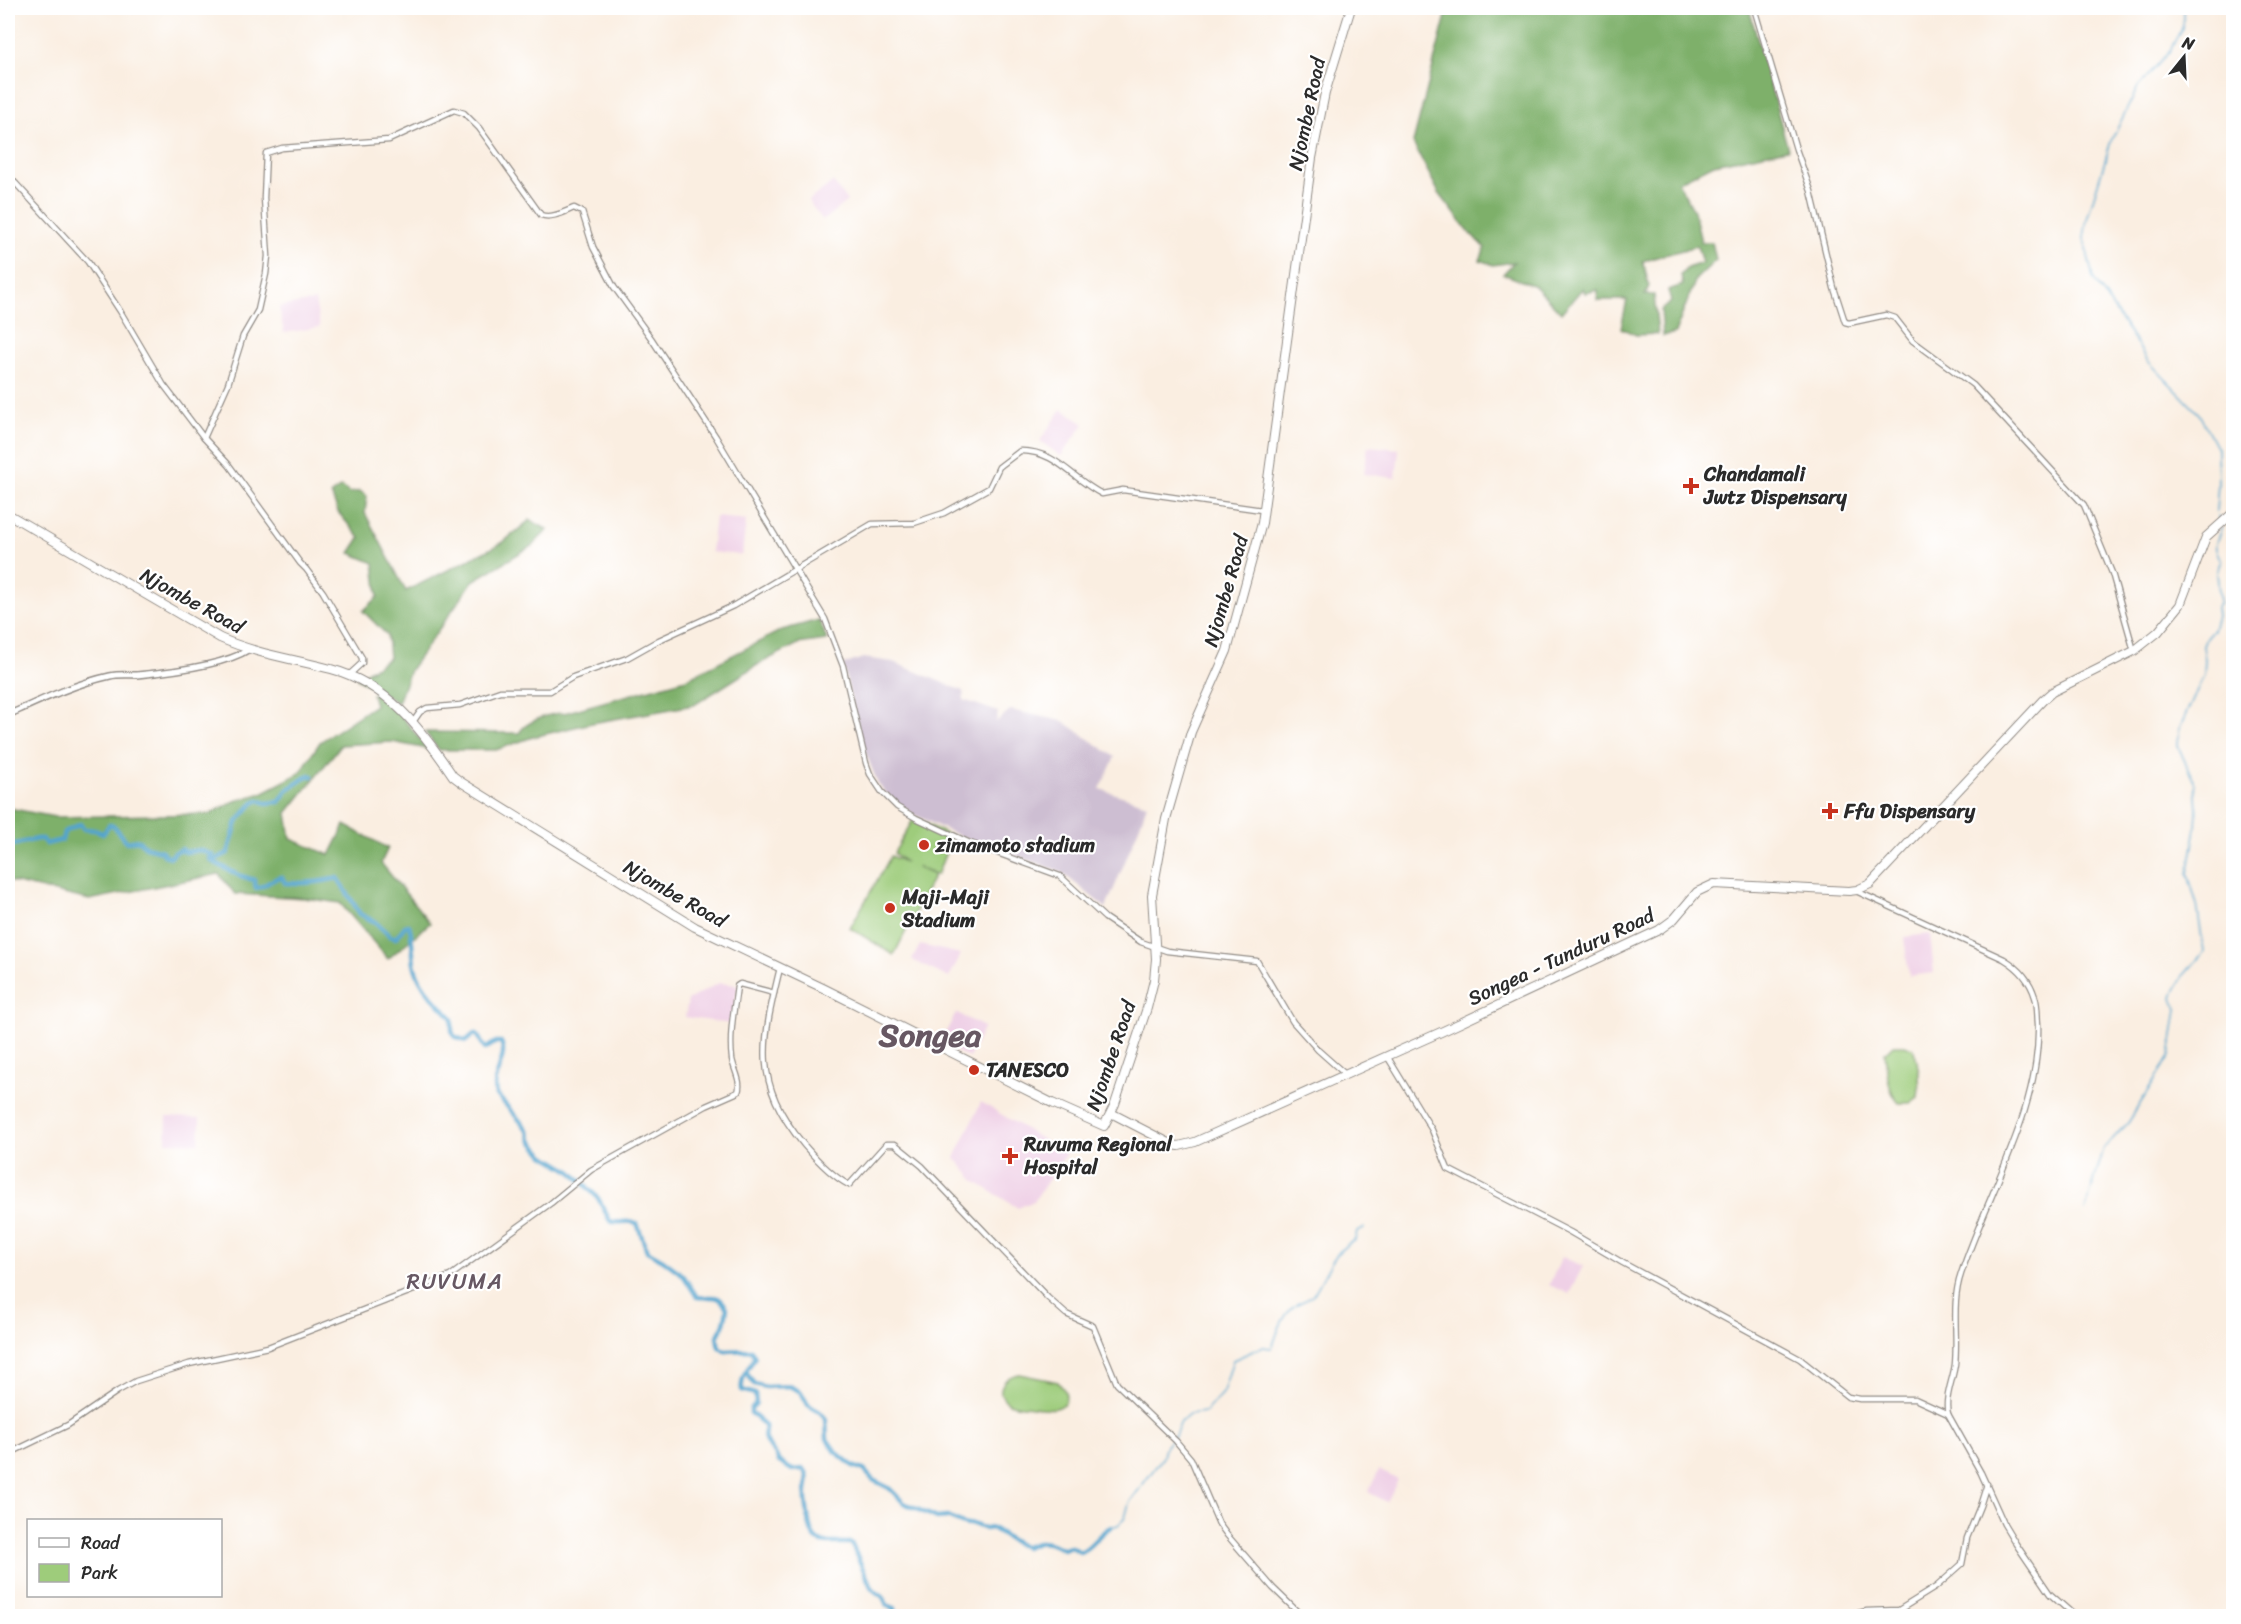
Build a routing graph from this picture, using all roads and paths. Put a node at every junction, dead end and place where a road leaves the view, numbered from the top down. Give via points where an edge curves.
1 (1351, 8) edge
2 (1754, 8) edge
3 (8, 175) edge
4 (204, 438) junction
5 (1262, 510) junction
6 (2234, 512) edge
7 (8, 514) edge
8 (795, 570) junction
9 (248, 650) junction
10 (2134, 651) junction
11 (350, 674) junction
12 (8, 715) edge
13 (413, 722) junction
14 (1854, 890) junction
15 (1155, 948) junction
16 (780, 968) junction
17 (774, 993) junction
18 (1387, 1056) junction
19 (1345, 1074) junction
20 (1111, 1113) junction
21 (1948, 1414) junction
22 (8, 1454) edge
23 (1987, 1484) junction
24 (1302, 1617) edge
25 (1846, 1617) edge
26 (2075, 1617) edge

1 - 5 highway, Njombe Road via 1325,93 1312,158
2 - 10 street via 1814,201 1845,322 1886,315 1895,318 1913,341 1973,385 2084,506 2112,573
3 - 4 street via 88,262 163,384
4 - 8 street via 228,384 243,336 258,310 266,274 266,153 282,148 389,140 454,110 464,113 479,128 541,214 546,217 574,208 580,210 593,248 614,287 717,437
4 - 11 street via 230,466 323,592 362,658
5 - 8 street via 1122,490 1102,494 1057,461 1020,451 999,467 990,488 944,513 914,523 872,524
5 - 15 highway, Njombe Road via 1262,523 1227,651 1191,732 1166,819 1152,896
6 - 10 highway via 2206,537 2180,605 2158,632
7 - 9 highway, Njombe Road
8 - 13 street via 733,606 550,691 494,692 460,705 427,708
8 - 15 street via 834,640 866,763 887,799 916,818 970,843 1060,876 1121,931
9 - 11 highway, Njombe Road
9 - 12 main road via 218,663 110,676 54,693
10 - 14 highway via 2052,692 1879,876
11 - 13 highway, Njombe Road via 369,684
13 - 16 highway, Njombe Road via 453,776 477,793 695,927
14 - 18 highway, Songea - Tunduru Road via 1708,886 1659,930
14 - 21 street via 2004,959 2028,981 2037,1000 2038,1036 2029,1094 1958,1287 1957,1341
15 - 19 street via 1257,961 1293,1022
15 - 20 highway, Njombe Road via 1156,970 1147,1008
16 - 17 street
16 - 20 highway, Njombe Road via 1103,1127
17 - 22 street via 737,986 732,1060 738,1092 596,1167 450,1276 268,1347 153,1374 117,1391 68,1425
17 - 24 street via 765,1041 769,1084 782,1113 808,1149 849,1185 886,1144 899,1147 922,1166 1048,1298 1066,1314 1093,1326 1118,1384 1191,1459 1219,1524
18 - 19 highway, Songea - Tunduru Road
18 - 21 street via 1432,1130 1448,1169 1800,1359 1848,1397 1916,1399
19 - 20 highway, Songea - Tunduru Road via 1179,1146
21 - 23 street
23 - 25 street via 1962,1564 1936,1587 1899,1610 1867,1611
23 - 26 street via 2016,1544 2050,1594

